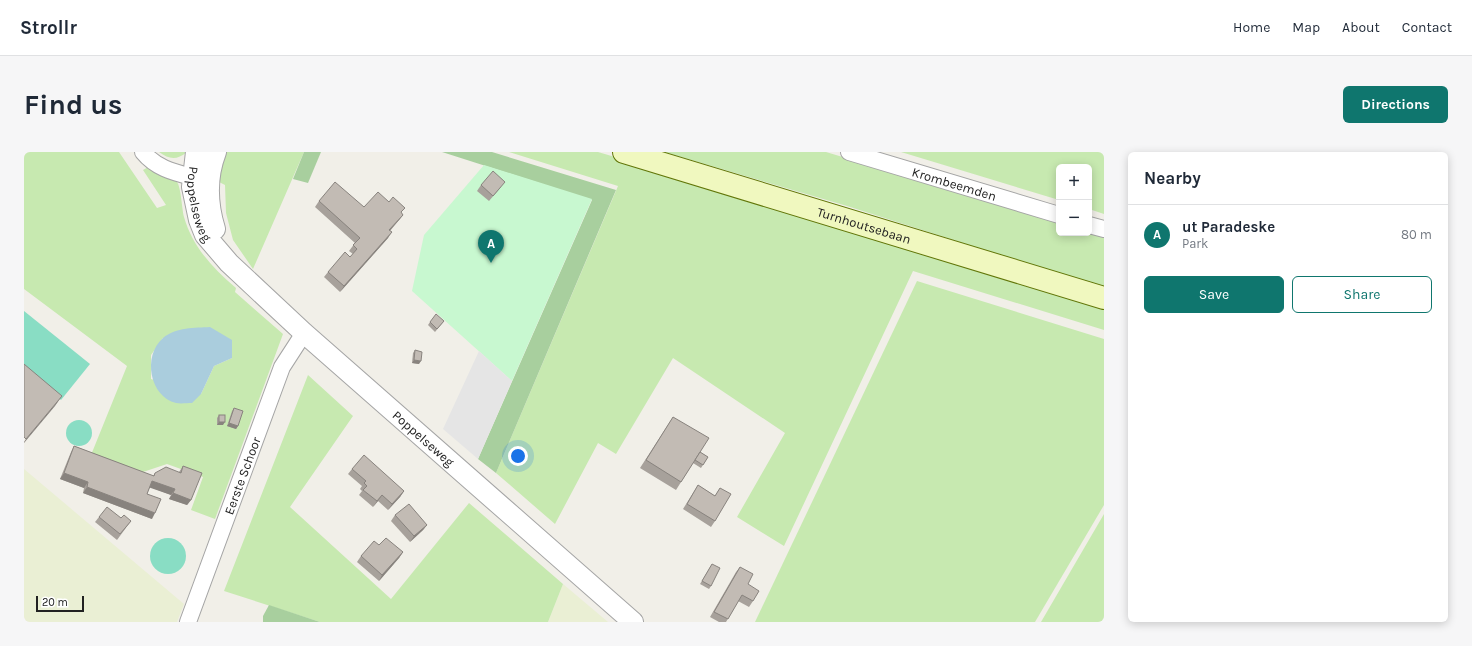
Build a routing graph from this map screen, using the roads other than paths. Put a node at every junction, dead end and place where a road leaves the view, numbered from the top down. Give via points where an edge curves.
1 (143, 152) edge
2 (196, 152) edge
3 (216, 152) edge
4 (624, 152) edge
5 (849, 152) edge
6 (192, 177) junction
7 (1056, 215) edge
8 (1092, 226) edge
9 (1104, 229) edge
10 (219, 250) junction
11 (1104, 298) edge
12 (304, 333) junction
13 (188, 622) edge
14 (633, 622) edge

1 - 6 street via 167,171
2 - 6 street, Poppelseweg
3 - 10 street, Poppelseweg via 209,181 209,204
4 - 11 main road, Turnhoutsebaan
5 - 7 street, Krombeemden
6 - 10 street, Poppelseweg via 198,220 205,236
8 - 9 street
10 - 12 street, Poppelseweg via 241,275
12 - 13 street, Eerste Schoor via 282,367
12 - 14 street, Poppelseweg

